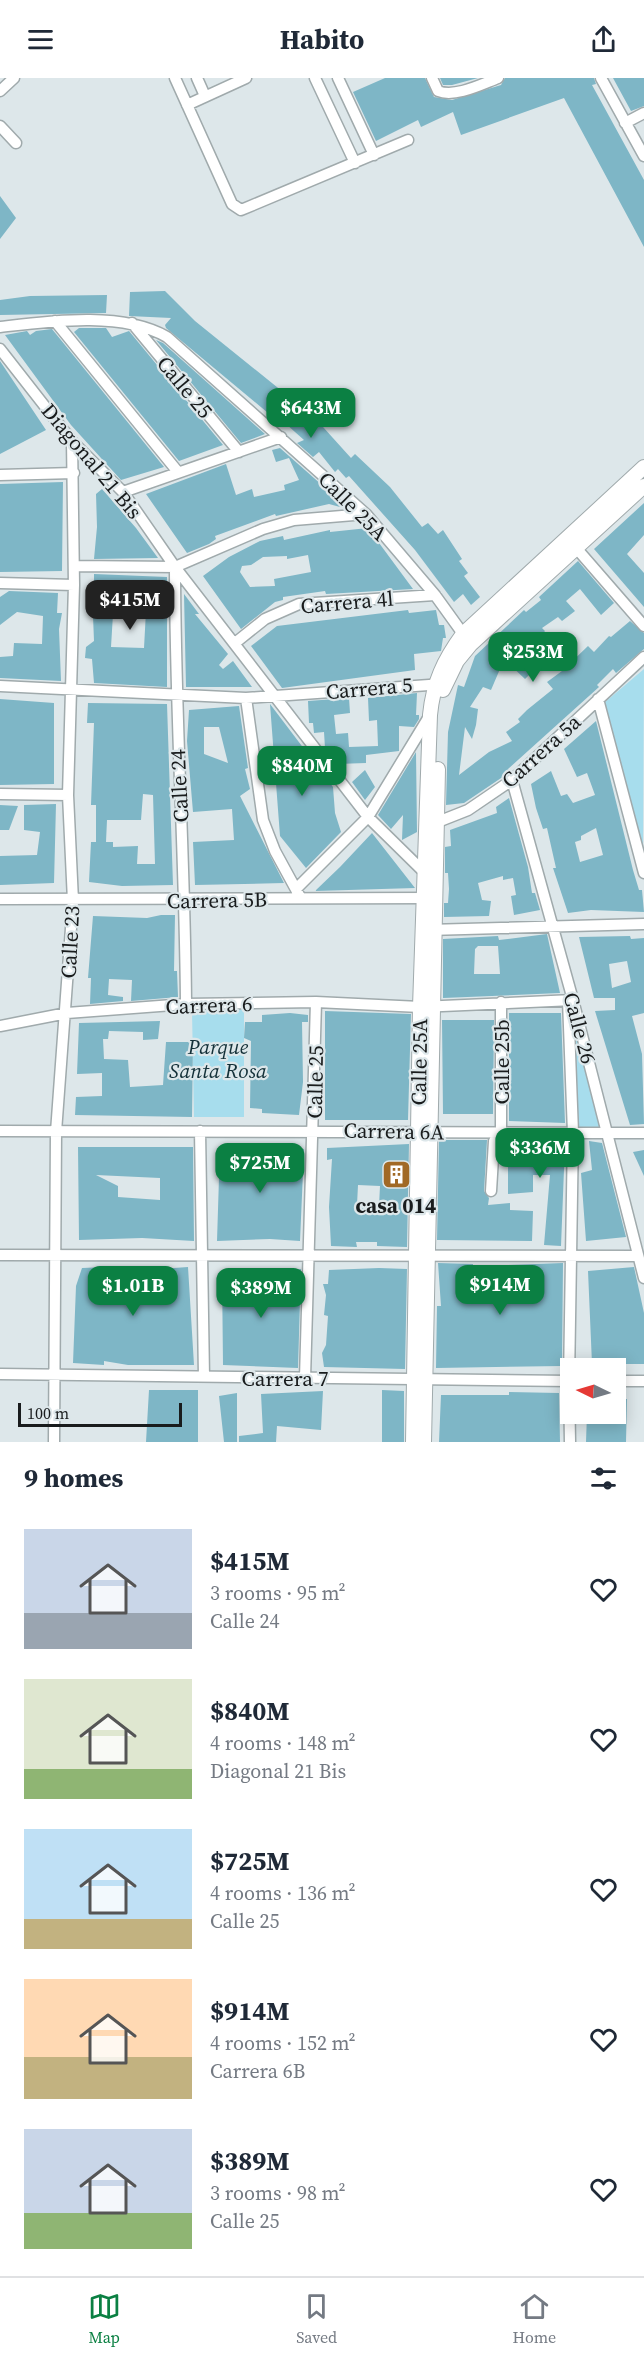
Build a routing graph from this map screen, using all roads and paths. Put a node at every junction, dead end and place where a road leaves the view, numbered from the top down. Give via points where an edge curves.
1 (14, 78) edge
2 (175, 78) edge
3 (197, 78) edge
4 (246, 78) edge
5 (315, 78) edge
6 (432, 78) edge
7 (601, 78) edge
8 (342, 79) edge
9 (493, 79) edge
10 (1, 87) edge
11 (205, 96) junction
12 (187, 105) junction
13 (644, 112) edge
14 (625, 123) junction
15 (0, 126) edge
16 (408, 140) dead end
17 (16, 143) dead end
18 (374, 155) junction
19 (644, 156) edge
20 (355, 163) junction
21 (55, 321) junction
22 (132, 323) junction
23 (0, 327) edge
24 (0, 349) edge
25 (281, 437) junction
26 (72, 441) junction
27 (239, 452) junction
28 (644, 467) edge
29 (178, 472) junction
30 (74, 473) junction
31 (0, 475) edge
32 (644, 486) edge
33 (123, 492) junction
34 (366, 514) junction
35 (571, 542) junction
36 (74, 566) junction
37 (175, 567) junction
38 (0, 583) edge
39 (74, 585) junction
40 (435, 595) junction
41 (644, 626) edge
42 (467, 639) junction
43 (235, 643) junction
44 (644, 657) edge
45 (439, 683) junction
46 (0, 686) edge
47 (71, 690) junction
48 (175, 694) junction
49 (273, 696) junction
50 (246, 698) junction
51 (598, 699) junction
52 (430, 715) junction
53 (512, 780) junction
54 (0, 794) edge
55 (68, 795) junction
56 (368, 817) junction
57 (431, 824) junction
58 (430, 872) junction
59 (644, 873) edge
60 (298, 894) junction
61 (429, 898) junction
62 (0, 899) edge
63 (185, 900) junction
64 (73, 901) junction
65 (644, 924) edge
66 (553, 927) junction
67 (428, 930) junction
68 (571, 1000) junction
69 (316, 1002) junction
70 (501, 1002) junction
71 (186, 1004) junction
72 (426, 1007) junction
73 (66, 1013) junction
74 (0, 1026) edge
75 (314, 1130) junction
76 (0, 1131) edge
77 (200, 1131) junction
78 (501, 1131) junction
79 (56, 1132) junction
80 (424, 1133) junction
81 (573, 1133) junction
82 (644, 1133) edge
83 (608, 1134) junction
84 (491, 1191) dead end
85 (202, 1254) junction
86 (0, 1255) edge
87 (422, 1255) junction
88 (309, 1256) junction
89 (571, 1256) junction
90 (638, 1256) junction
91 (53, 1257) junction
92 (644, 1278) edge
93 (569, 1358) edge
94 (0, 1374) edge
95 (54, 1376) junction
96 (204, 1377) junction
97 (305, 1378) junction
98 (420, 1379) junction
99 (560, 1381) edge
100 (626, 1381) edge
101 (644, 1381) edge
102 (570, 1424) edge
103 (54, 1442) edge
104 (413, 1442) edge
105 (424, 1442) edge
106 (570, 1442) edge

1 - 10 street
2 - 12 street
3 - 11 street
4 - 11 street
5 - 20 street
6 - 9 street via 438,91 453,93
7 - 14 street
8 - 18 street
11 - 12 street
12 - 20 street via 232,204 241,210
13 - 14 street
14 - 19 street
15 - 17 street
16 - 18 street
18 - 20 street
21 - 22 street
21 - 23 street
21 - 29 street
22 - 25 street, Calle 25A via 167,337
22 - 27 street, Calle 25
24 - 26 street, Diagonal 21 Bis
25 - 27 street
25 - 34 street, Calle 25A
26 - 30 street, Calle 23
26 - 33 street, Diagonal 21 Bis
27 - 29 street
28 - 35 street, Carrera 5
29 - 33 street
30 - 31 street
30 - 36 street, Calle 23
32 - 35 street, Carrera 5
33 - 37 street, Diagonal 21 Bis
34 - 37 street via 294,520 263,529
34 - 40 street, Calle 25A
35 - 41 street
35 - 42 street, Carrera 5
36 - 37 street
36 - 39 street, Calle 23
37 - 43 street, Diagonal 21 Bis
37 - 48 street, Calle 24
38 - 39 street
39 - 47 street, Calle 23
40 - 42 street, Calle 25A
40 - 43 street, Carrera 4l via 299,604 265,619
42 - 45 street, Carrera 5
43 - 49 street, Diagonal 21 Bis
44 - 51 street, Carrera 5a
45 - 49 street, Carrera 5
45 - 52 street, Calle 25A
45 - 57 street, Calle 25A
46 - 47 street, Carrera 5
47 - 48 street, Carrera 5
47 - 55 street, Calle 23
48 - 50 street, Carrera 5
48 - 63 street, Calle 24
49 - 50 street, Carrera 5
49 - 56 street, Diagonal 21 Bis
50 - 60 street via 263,820
51 - 53 street, Carrera 5a
51 - 59 street
52 - 56 street
52 - 57 street, Calle 25A
53 - 57 street, Carrera 5a via 468,810
53 - 66 street, Calle 26
54 - 55 street
55 - 64 street, Calle 23
56 - 58 street, Diagonal 21 Bis
56 - 60 street
57 - 58 street, Calle 25A
58 - 61 street, Calle 25A
60 - 61 street, Carrera 5B
60 - 63 street, Carrera 5B
61 - 67 street, Calle 25A
62 - 64 street, Carrera 5B
63 - 64 street, Carrera 5B
63 - 71 street, Calle 24
64 - 73 street, Calle 23
65 - 66 street
66 - 67 street
66 - 68 street, Calle 26
67 - 72 street, Calle 25A
68 - 70 street, Carrera 6
68 - 81 street
68 - 83 street, Calle 26
69 - 71 street, Carrera 6
69 - 72 street, Carrera 6
69 - 75 street, Calle 25
70 - 72 street, Carrera 6
70 - 78 street, Calle 25b
71 - 73 street, Carrera 6
72 - 80 street, Calle 25A
73 - 74 street, Carrera 6
73 - 79 street, Calle 23
75 - 77 street, Carrera 6A
75 - 80 street, Carrera 6A
75 - 88 street, Calle 25
76 - 79 street, Carrera 6A
77 - 79 street, Carrera 6A
77 - 85 street
78 - 80 street, Carrera 6A
78 - 81 street, Carrera 6A
78 - 84 street, Calle 25b via 494,1141
79 - 91 street, Calle 23
80 - 87 street, Calle 25A
81 - 83 street, Carrera 6A
81 - 89 street
82 - 83 street, Carrera 6A
83 - 90 street, Calle 26
85 - 88 street
85 - 91 street
85 - 96 street
86 - 91 street
87 - 88 street
87 - 89 street
87 - 98 street, Calle 25A
88 - 97 street, Calle 25
89 - 90 street
89 - 93 street
90 - 92 street, Calle 26
91 - 95 street, Calle 23
94 - 95 street, Carrera 7
95 - 96 street, Carrera 7
95 - 103 street, Calle 23
96 - 97 street, Carrera 7
97 - 98 street, Carrera 7
98 - 99 street, Carrera 7
98 - 104 street, Calle 25A
98 - 105 street, Calle 25A
100 - 101 street
102 - 106 street

